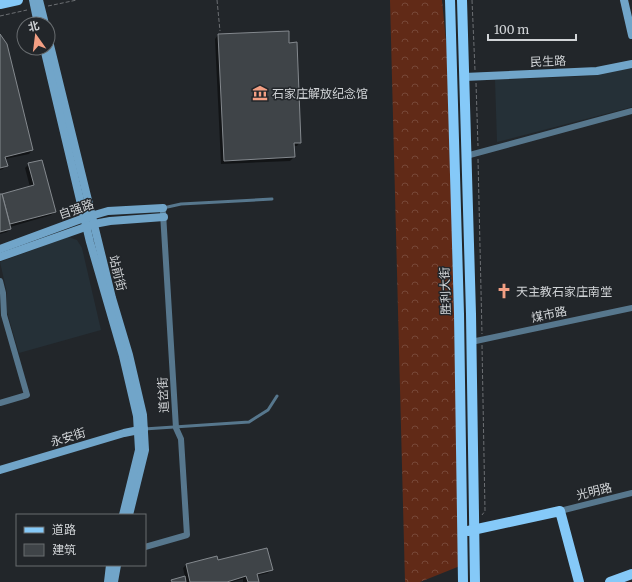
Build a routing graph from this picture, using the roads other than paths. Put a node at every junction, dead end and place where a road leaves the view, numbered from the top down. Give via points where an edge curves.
1 (18, 0) edge
2 (33, 0) edge
3 (39, 0) edge
4 (450, 0) edge
5 (462, 0) edge
6 (624, 0) edge
7 (0, 4) edge
8 (36, 16) edge
9 (43, 16) edge
10 (632, 34) edge
11 (46, 56) edge
12 (52, 56) edge
13 (632, 64) edge
14 (464, 76) junction
15 (632, 111) edge
16 (466, 156) junction
17 (272, 199) dead end
18 (163, 208) junction
19 (164, 217) junction
20 (89, 221) junction
21 (0, 249) edge
22 (0, 256) edge
23 (0, 281) edge
24 (632, 308) edge
25 (471, 342) junction
26 (277, 396) dead end
27 (0, 403) edge
28 (176, 428) junction
29 (141, 430) junction
30 (0, 470) edge
31 (632, 493) edge
32 (560, 511) junction
33 (123, 514) edge
34 (130, 514) edge
35 (474, 530) junction
36 (463, 533) junction
37 (146, 547) edge
38 (110, 566) edge
39 (116, 566) edge
40 (632, 574) edge
41 (108, 582) edge
42 (114, 582) edge
43 (463, 582) edge
44 (475, 582) edge
45 (579, 582) edge
46 (610, 582) edge

1 - 7 main road
2 - 8 main road
3 - 9 main road
4 - 36 main road, 胜利大街
5 - 14 main road, 胜利大街
6 - 10 main road
11 - 20 main road, 站前街
12 - 20 main road, 站前街
13 - 14 main road, 民生路 via 597,71
14 - 16 main road, 胜利大街
15 - 16 street
16 - 25 main road, 胜利大街
17 - 18 lane via 181,204
18 - 19 street, 道岔街
18 - 20 main road, 自强路 via 108,211
19 - 20 main road, 自强路
19 - 28 street, 道岔街
20 - 21 main road, 自强路
20 - 22 main road, 自强路
20 - 29 main road, 站前街 via 129,355 143,415
23 - 27 street via 4,315 27,395
24 - 25 street, 煤市路
25 - 35 main road, 胜利大街
26 - 28 lane via 268,410 249,422
28 - 29 lane
28 - 37 street, 道岔街 via 181,439 187,535
29 - 30 main road, 永安街
29 - 33 main road, 站前街 via 137,460
29 - 34 main road, 站前街 via 145,450
31 - 32 street, 光明路
32 - 35 main road
32 - 45 main road
35 - 36 main road
35 - 44 main road, 胜利大街
36 - 43 main road, 胜利大街
38 - 41 main road
39 - 42 main road
40 - 46 main road

